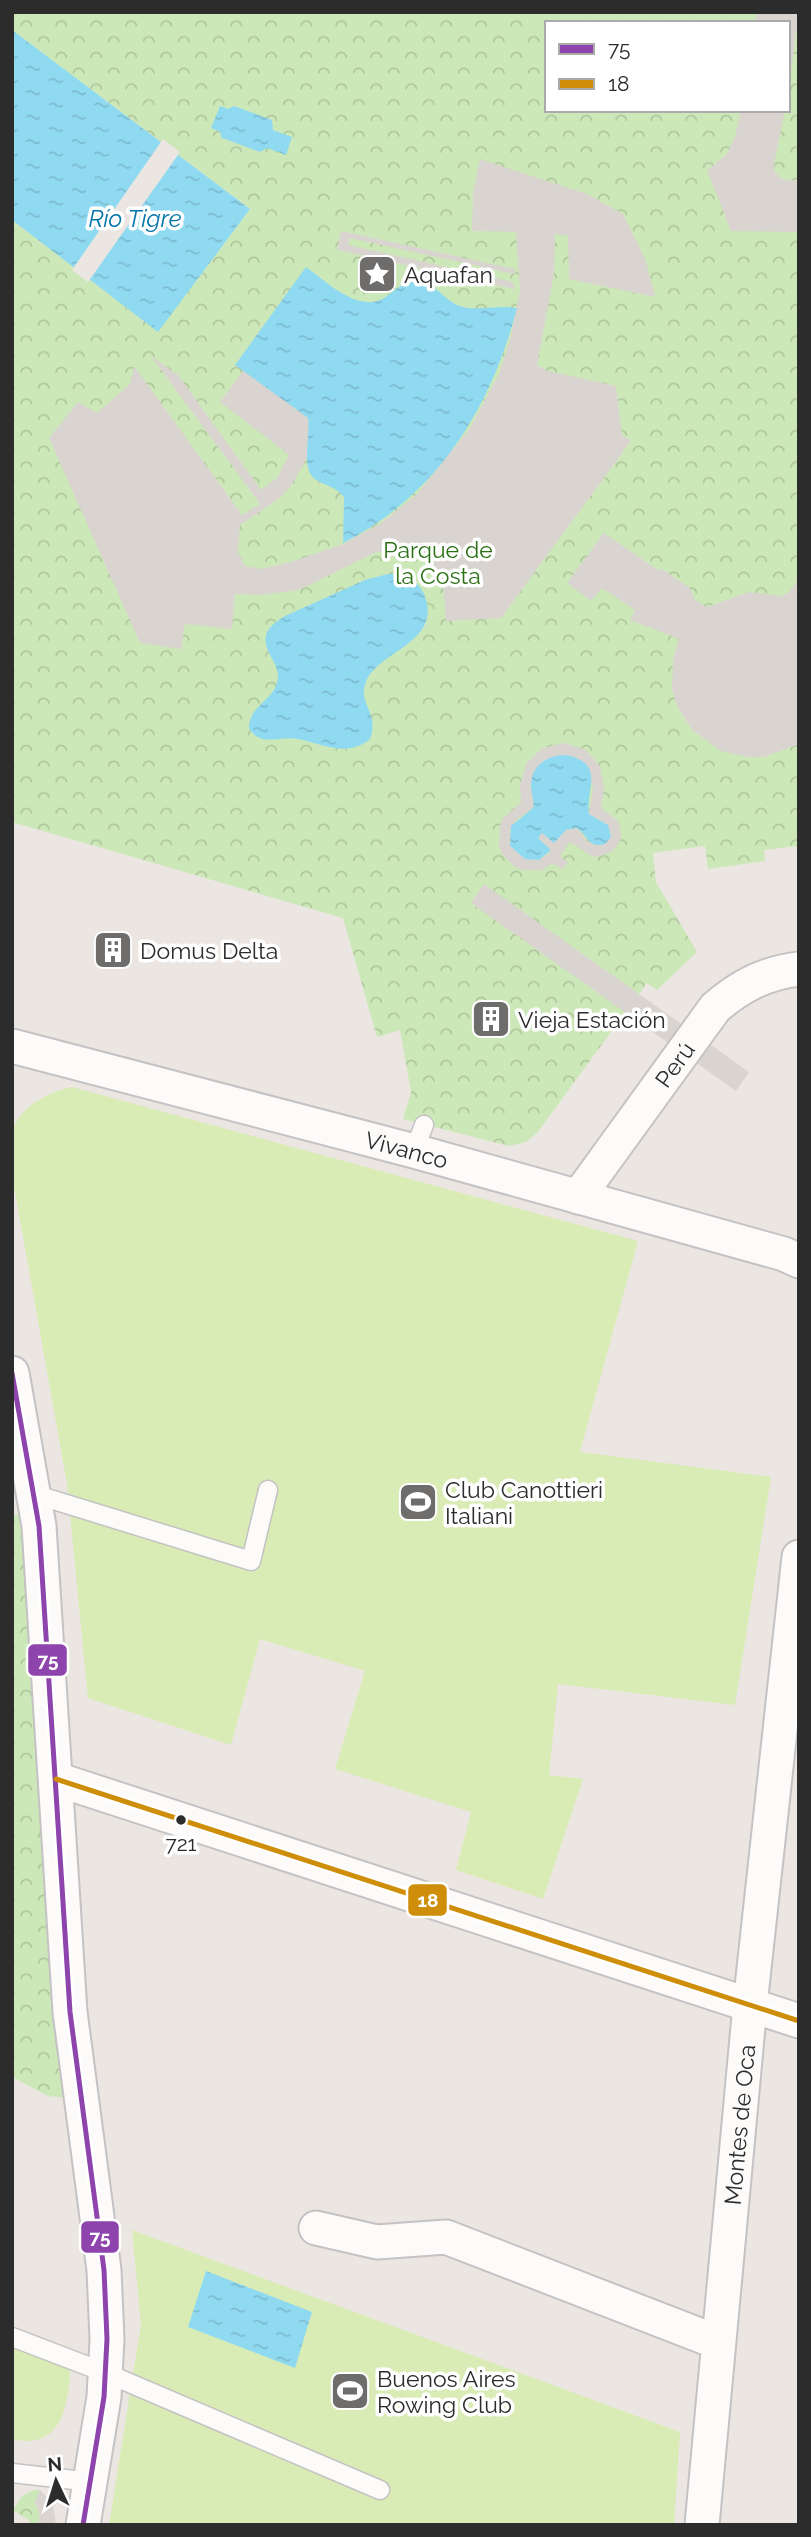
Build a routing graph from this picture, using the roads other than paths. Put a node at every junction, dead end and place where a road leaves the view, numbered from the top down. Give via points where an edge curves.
1 (799, 969) edge
2 (12, 1046) edge
3 (578, 1196) junction
4 (799, 1261) edge
5 (12, 1373) edge
6 (12, 1465) edge
7 (268, 1490) dead end
8 (34, 1494) junction
9 (798, 1578) edge
10 (56, 1779) junction
11 (750, 2005) junction
12 (799, 2021) edge
13 (316, 2228) dead end
14 (12, 2337) edge
15 (717, 2342) junction
16 (106, 2373) junction
17 (12, 2473) edge
18 (92, 2482) junction
19 (380, 2490) dead end
20 (83, 2525) edge
21 (702, 2525) edge

1 - 3 street, Perú via 765,976 715,1008
2 - 3 street, Vivanco via 419,1138
3 - 4 street, Vivanco
5 - 8 street
6 - 8 lane
7 - 8 lane via 251,1561
8 - 10 street
9 - 11 street, Montes de Oca
10 - 11 street
10 - 16 street via 70,2012 104,2270
11 - 12 street
11 - 15 street, Montes de Oca
13 - 15 street via 377,2242 446,2236
14 - 16 lane
15 - 21 street, Montes de Oca
16 - 18 street
16 - 19 lane
17 - 18 lane
18 - 20 street

